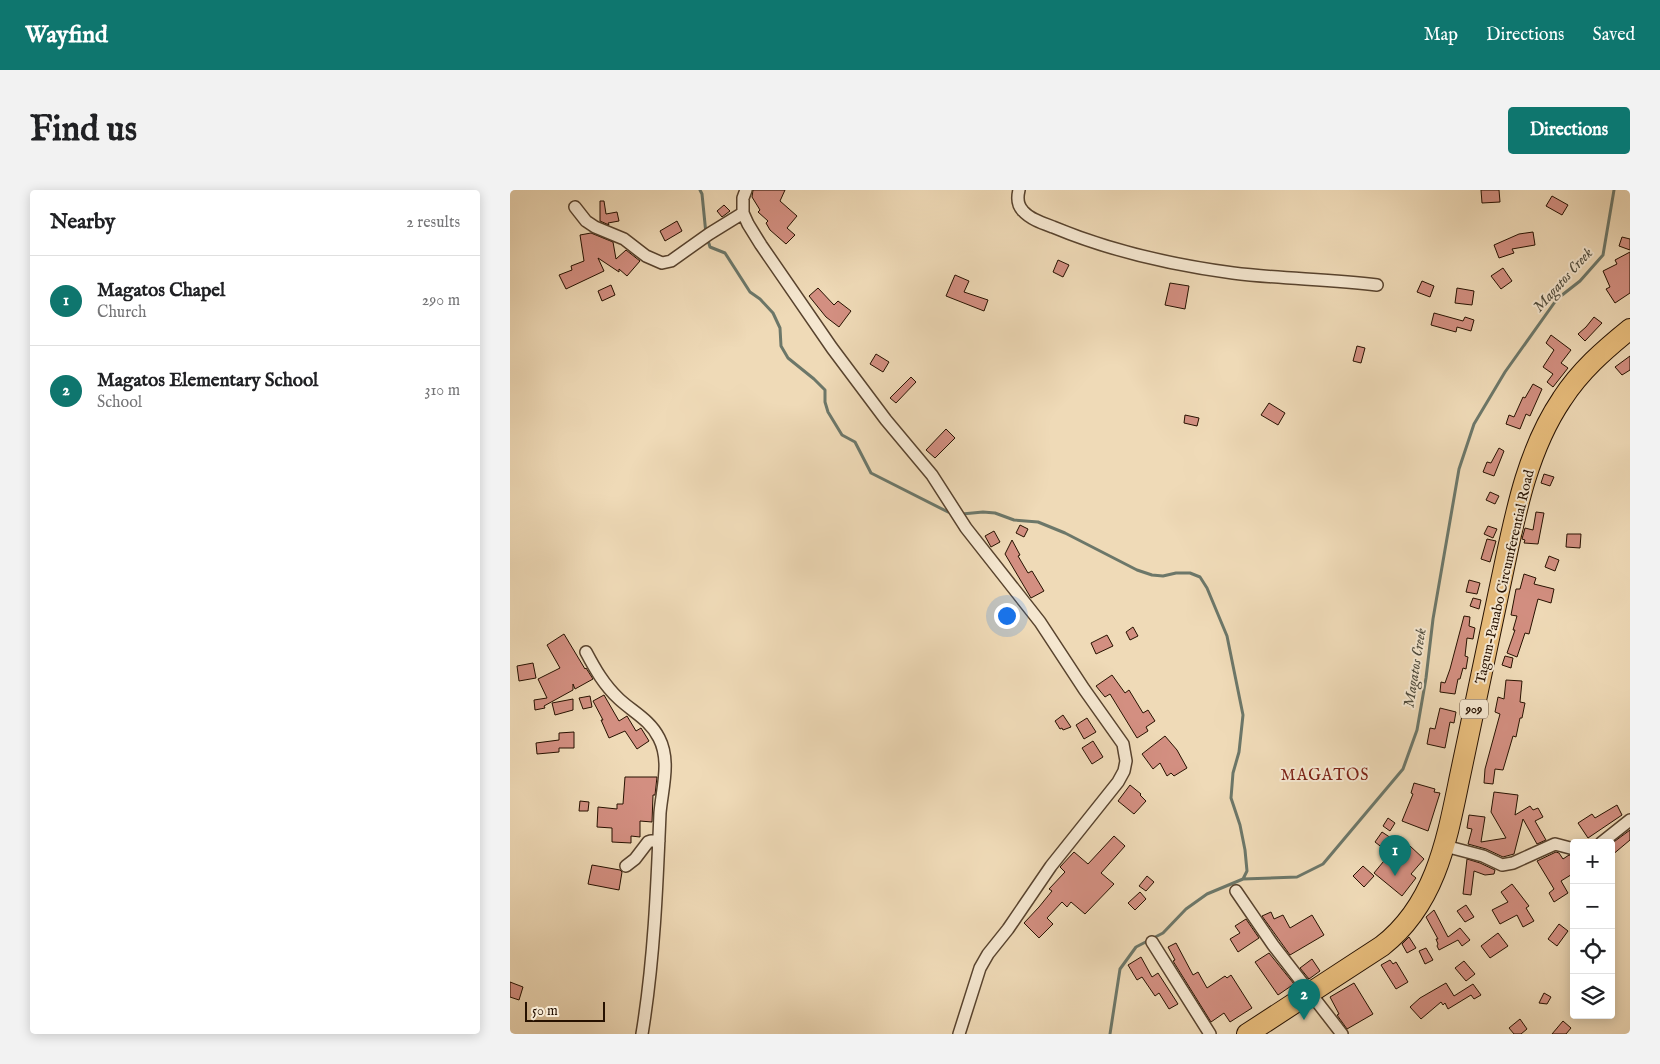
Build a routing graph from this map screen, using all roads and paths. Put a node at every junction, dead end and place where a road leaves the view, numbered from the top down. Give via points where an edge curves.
1 (746, 190) edge
2 (1019, 190) edge
3 (575, 207) dead end
4 (743, 213) junction
5 (1377, 285) dead end
6 (1630, 329) edge
7 (586, 652) dead end
8 (1630, 820) edge
9 (1606, 839) edge
10 (659, 841) junction
11 (1445, 846) junction
12 (1570, 848) edge
13 (626, 866) dead end
14 (1236, 891) dead end
15 (1152, 942) dead end
16 (1310, 993) junction
17 (642, 1034) edge
18 (959, 1034) edge
19 (1210, 1034) edge
20 (1247, 1034) edge
21 (1342, 1034) edge

1 - 4 street
2 - 5 street via 1018,205 1032,218 1079,238 1166,262 1234,273
3 - 4 street via 595,227 624,239 646,256 662,263 671,261
4 - 18 street via 760,245 832,348 932,475 966,528 1040,622 1126,751 1124,771 1118,782 1051,866 988,954 980,968
6 - 11 highway, Tagum-Panabo Circumferential Road / 909 via 1601,352 1577,378 1550,418 1532,459 1508,550
7 - 10 street via 609,688 648,722 661,742 665,764
8 - 9 street
10 - 13 street via 648,842
10 - 17 street via 656,912
11 - 12 street via 1483,856 1502,865 1522,860 1555,844
11 - 16 highway, Tagum-Panabo Circumferential Road / 909 via 1423,897 1394,936
14 - 16 street
15 - 19 street
16 - 20 highway, Tagum-Panabo Circumferential Road / 909
16 - 21 street

